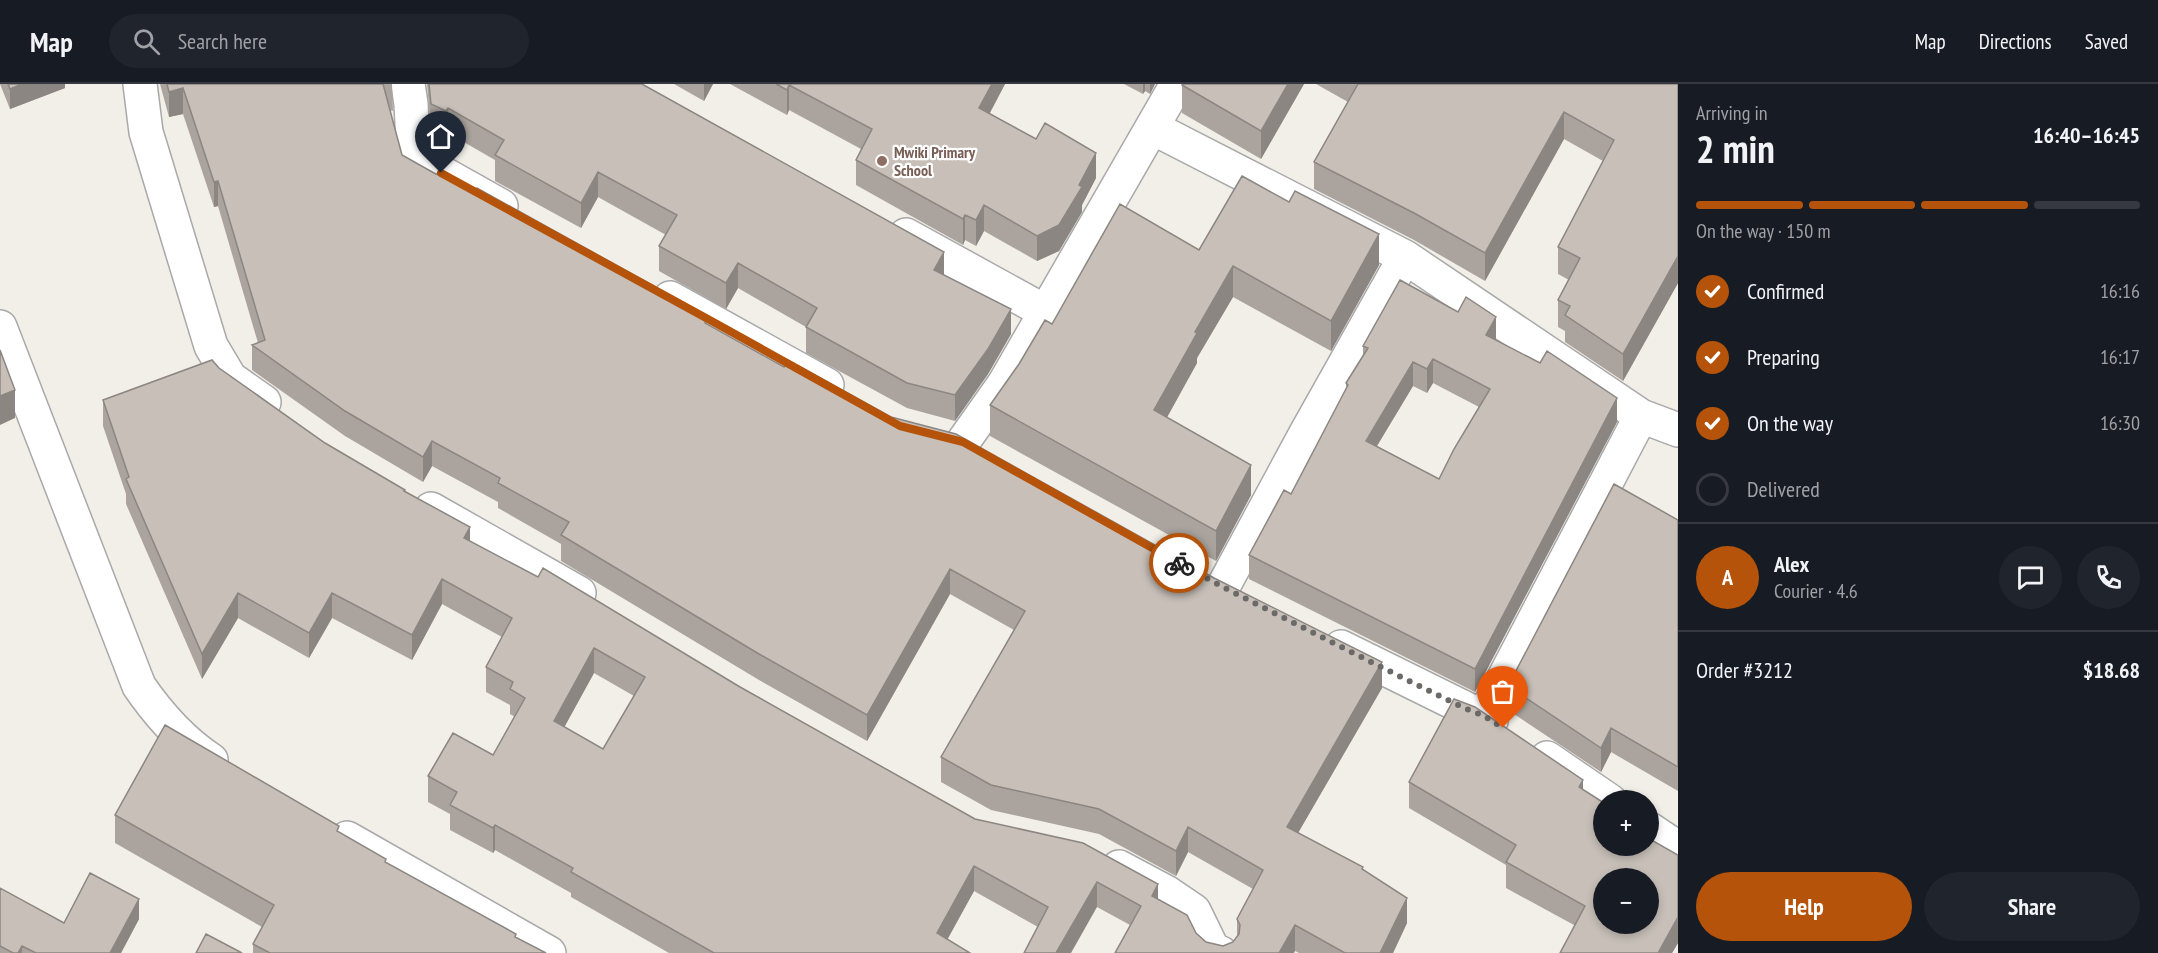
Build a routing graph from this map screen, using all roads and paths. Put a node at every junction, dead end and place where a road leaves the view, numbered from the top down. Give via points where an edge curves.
1 (140, 84) edge
2 (408, 84) edge
3 (1177, 84) edge
4 (1153, 128) junction
5 (528, 220) edge
6 (878, 220) edge
7 (1405, 257) junction
8 (644, 283) edge
9 (1044, 311) junction
10 (0, 327) edge
11 (849, 398) edge
12 (1641, 416) junction
13 (290, 420) edge
14 (1678, 430) edge
15 (932, 434) edge
16 (963, 442) junction
17 (994, 459) edge
18 (407, 495) edge
19 (1254, 603) edge
20 (608, 610) edge
21 (1317, 635) edge
22 (1484, 716) junction
23 (234, 773) edge
24 (1594, 790) edge
25 (326, 826) edge
26 (1659, 835) edge
27 (1678, 848) edge
28 (1090, 851) edge
29 (549, 953) edge
30 (1221, 953) edge

1 - 13 street via 146,132 211,346 230,378
2 - 5 street via 413,143 428,165
3 - 4 street
4 - 7 street
4 - 9 street
6 - 9 street
7 - 12 street
7 - 19 street via 1306,433 1213,581
8 - 11 street
9 - 16 street via 1004,384
10 - 23 street via 139,686 155,710 192,748
12 - 14 street
12 - 22 street
15 - 16 street
16 - 17 street
18 - 20 street
21 - 22 street
22 - 24 street
25 - 29 street
26 - 27 street
28 - 30 street via 1166,892 1194,912 1213,950

